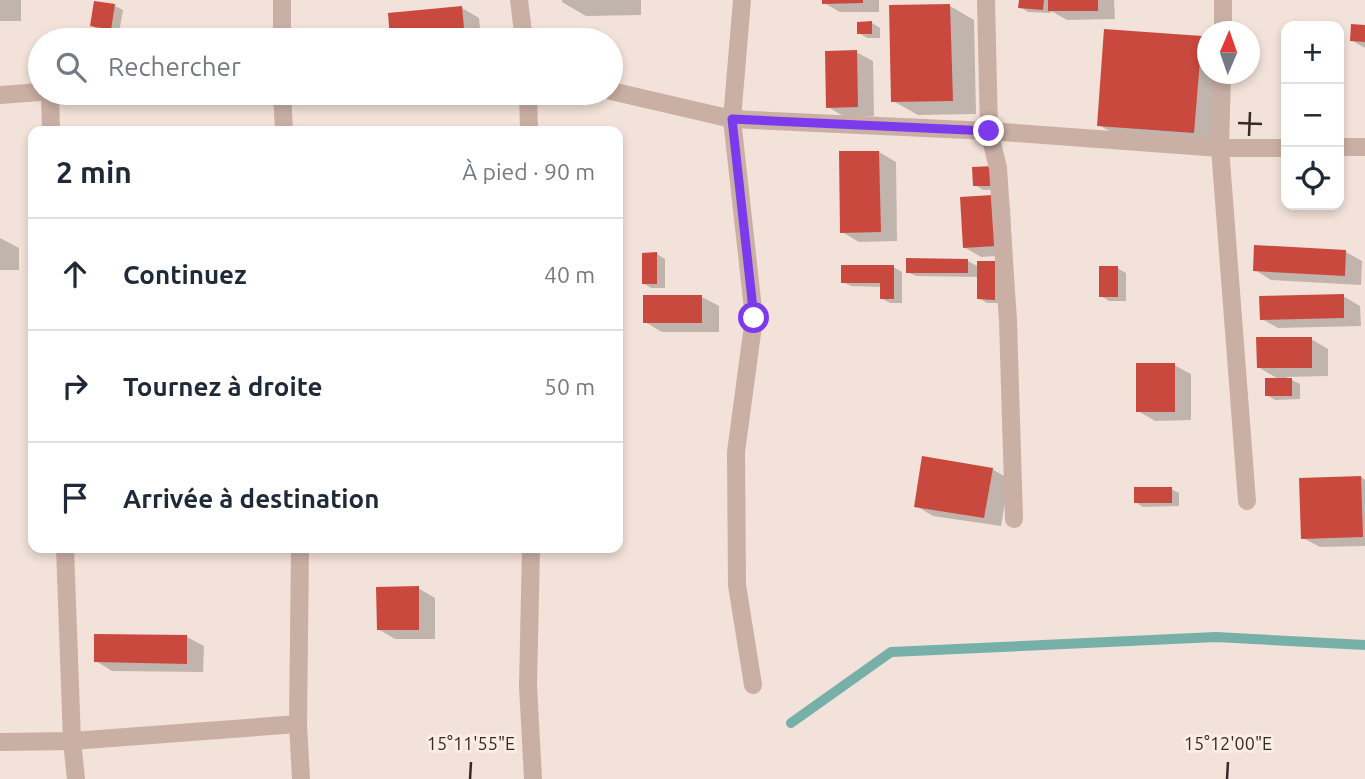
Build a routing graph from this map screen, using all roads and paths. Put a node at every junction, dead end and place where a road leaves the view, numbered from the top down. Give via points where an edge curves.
1 (282, 0) edge
2 (519, 0) edge
3 (742, 0) edge
4 (986, 0) edge
5 (1223, 0) edge
6 (1223, 21) edge
7 (282, 28) edge
8 (522, 28) edge
9 (1222, 84) edge
10 (28, 93) edge
11 (623, 94) edge
12 (0, 95) edge
13 (50, 105) edge
14 (286, 105) edge
15 (528, 105) edge
16 (732, 119) junction
17 (51, 126) edge
18 (284, 126) edge
19 (529, 126) edge
20 (989, 131) junction
21 (1344, 147) edge
22 (1365, 147) edge
23 (1220, 148) junction
24 (1281, 148) edge
25 (1248, 501) dead end
26 (1014, 519) dead end
27 (65, 553) edge
28 (300, 553) edge
29 (531, 553) edge
30 (753, 685) dead end
31 (298, 724) junction
32 (72, 741) junction
33 (0, 742) edge
34 (76, 779) edge
35 (301, 779) edge
36 (533, 779) edge

1 - 7 street
2 - 8 street
3 - 16 street
4 - 20 street
5 - 6 street
9 - 23 street
10 - 12 street
11 - 16 street
13 - 17 street
14 - 18 street
15 - 19 street
16 - 20 street
16 - 30 street via 754,318 736,452 737,585
20 - 23 street
20 - 26 street via 998,168 1004,251
21 - 22 street
23 - 24 street
23 - 25 street
27 - 32 street
28 - 31 street
29 - 36 street via 528,686
31 - 32 street
31 - 35 street
32 - 33 street
32 - 34 street

